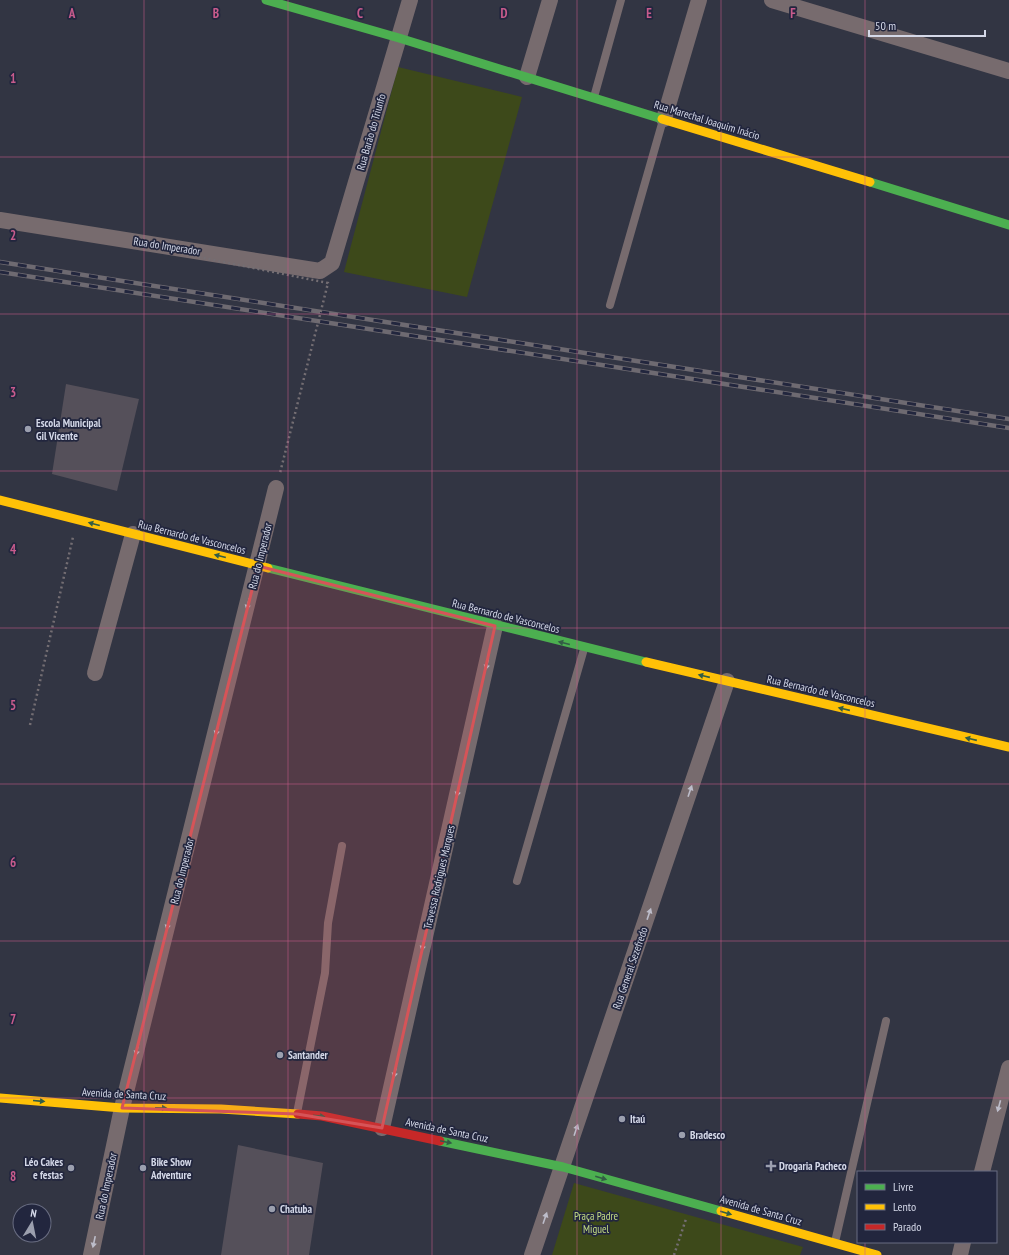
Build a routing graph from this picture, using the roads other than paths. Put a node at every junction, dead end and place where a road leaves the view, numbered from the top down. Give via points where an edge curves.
1 (266, 0) edge
2 (410, 0) edge
3 (550, 0) edge
4 (621, 0) edge
5 (699, 0) edge
6 (772, 0) edge
7 (398, 38) junction
8 (1009, 71) edge
9 (527, 77) junction
10 (594, 98) junction
11 (664, 119) junction
12 (0, 220) edge
13 (1009, 225) edge
14 (332, 263) joint
15 (610, 305) dead end
16 (278, 480) road end
17 (0, 500) edge
18 (133, 534) junction
19 (258, 566) junction
20 (495, 626) junction
21 (584, 648) junction
22 (96, 672) dead end
23 (727, 681) junction
24 (1009, 747) edge
25 (342, 846) dead end
26 (517, 881) dead end
27 (886, 1021) dead end
28 (1009, 1068) edge
29 (0, 1098) edge
30 (122, 1108) junction
31 (297, 1114) junction
32 (382, 1128) junction
33 (563, 1167) junction
34 (982, 1171) edge
35 (834, 1243) junction
36 (963, 1243) edge
37 (91, 1255) edge
38 (532, 1255) edge
39 (877, 1255) edge
40 (960, 1255) edge

1 - 7 main road, Rua Marechal Joaquim Inácio
2 - 7 street, Rua Barão do Triunfo
3 - 9 street
4 - 10 lane
5 - 11 street
6 - 8 street
7 - 9 main road, Rua Marechal Joaquim Inácio
7 - 14 street, Rua Barão do Triunfo
9 - 10 main road, Rua Marechal Joaquim Inácio
10 - 11 main road, Rua Marechal Joaquim Inácio
11 - 13 main road, Rua Marechal Joaquim Inácio
11 - 15 lane
12 - 14 street, Rua do Imperador via 320,271
16 - 19 street, Rua do Imperador
18 -> 17 main road, Rua Bernardo de Vasconcelos
19 -> 18 main road, Rua Bernardo de Vasconcelos
18 - 22 street
19 - 20 main road, Rua Bernardo de Vasconcelos
19 -> 30 street, Rua do Imperador
21 -> 20 main road, Rua Bernardo de Vasconcelos
20 -> 32 street, Travessa Rodrigues Marques
23 -> 21 main road, Rua Bernardo de Vasconcelos
21 - 26 lane
24 -> 23 main road, Rua Bernardo de Vasconcelos
33 -> 23 street, Rua General Sezefredo
25 - 31 lane via 328,923 325,973
27 - 35 lane
28 -> 34 street
29 -> 30 main road, Avenida de Santa Cruz
30 -> 31 main road, Avenida de Santa Cruz via 221,1109
30 -> 37 street, Rua do Imperador
31 -> 32 main road, Avenida de Santa Cruz via 322,1116
32 -> 33 main road, Avenida de Santa Cruz
33 -> 35 main road, Avenida de Santa Cruz
38 -> 33 street, Rua General Sezefredo
35 - 39 main road, Avenida de Santa Cruz
36 - 40 street

